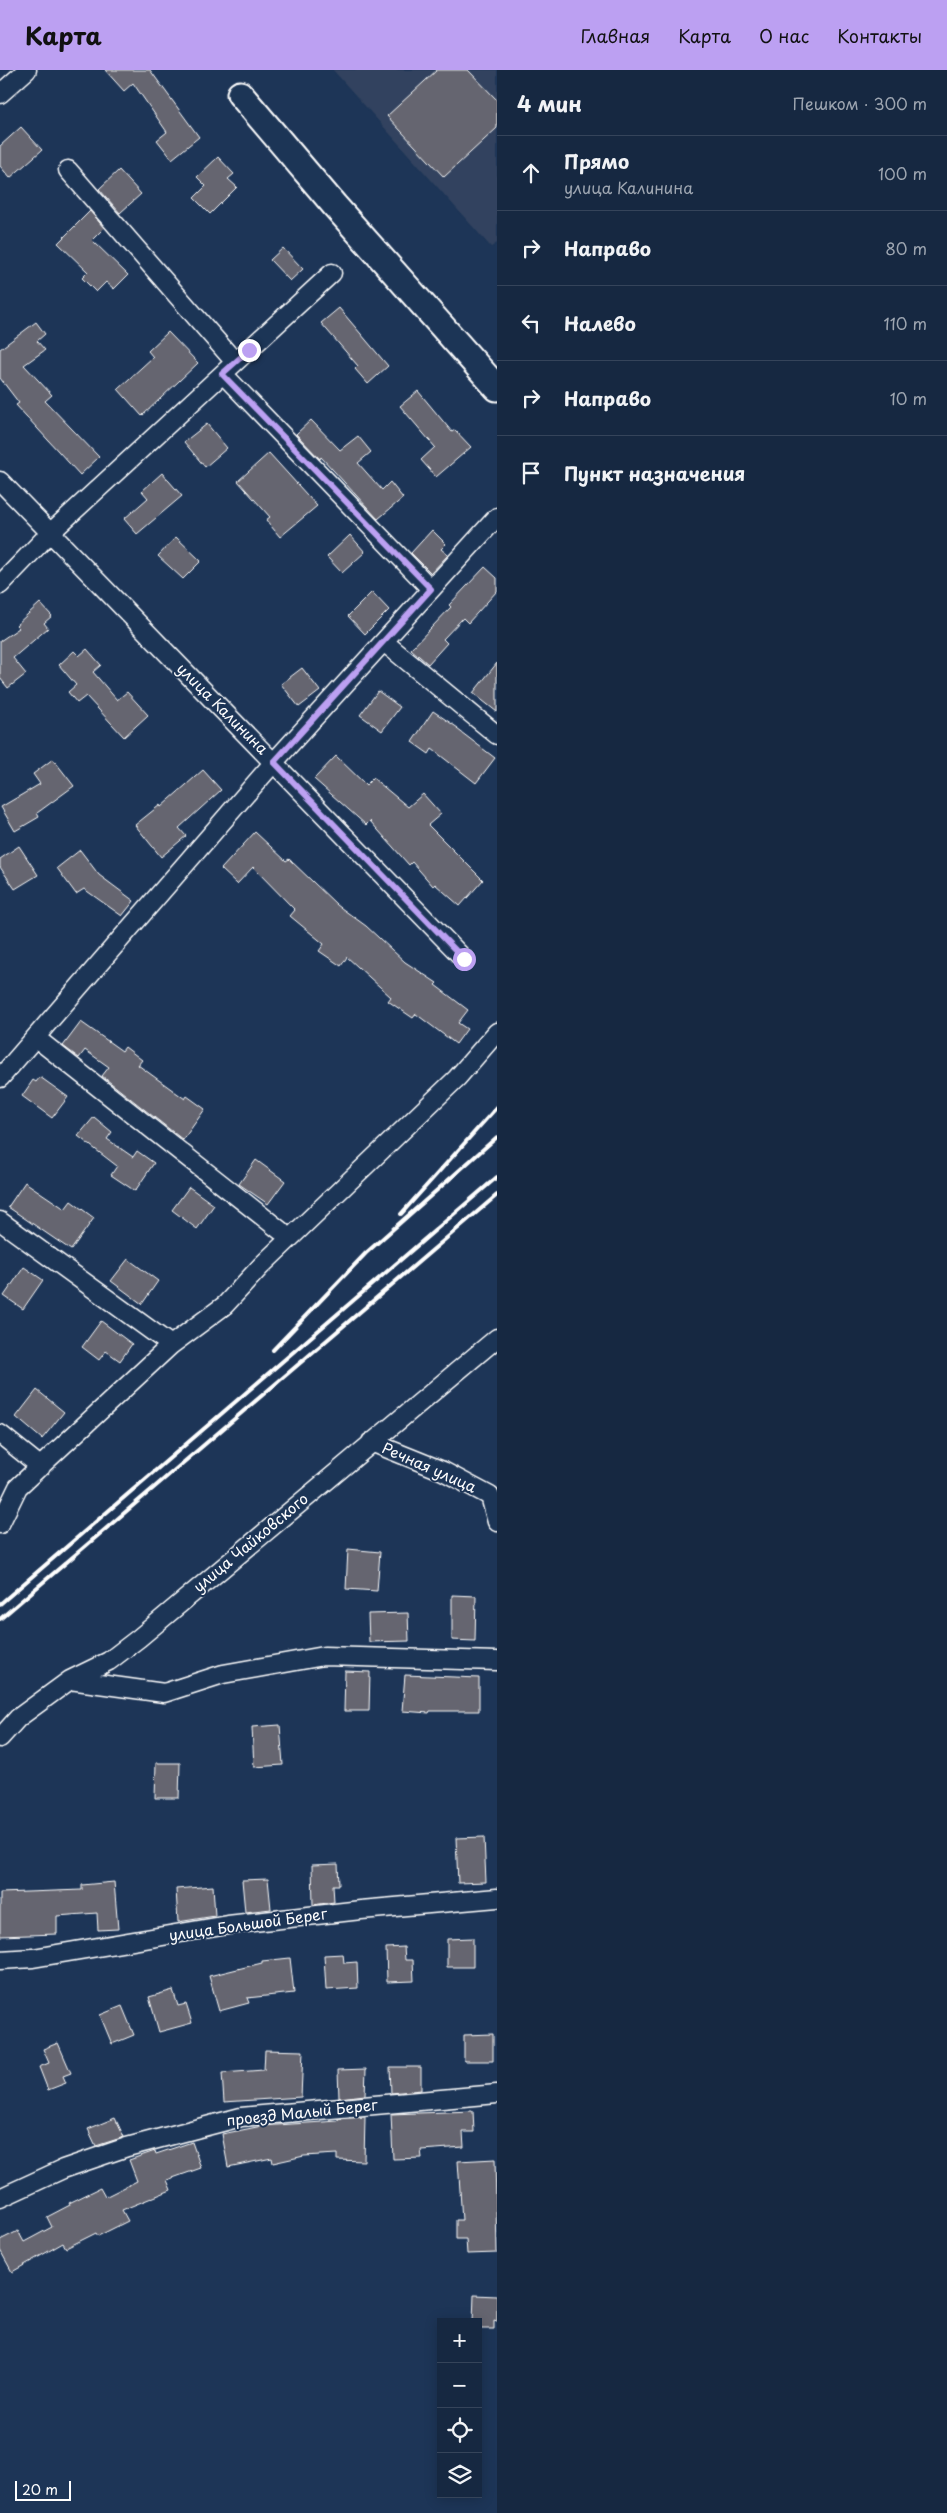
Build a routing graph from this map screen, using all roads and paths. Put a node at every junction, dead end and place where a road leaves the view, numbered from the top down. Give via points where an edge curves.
1 (27, 70) edge
2 (0, 94) edge
3 (240, 94) dead end
4 (68, 170) dead end
5 (332, 273) dead end
6 (229, 368) junction
7 (497, 388) edge
8 (0, 481) edge
9 (497, 517) edge
10 (49, 534) junction
11 (0, 585) edge
12 (431, 589) junction
13 (384, 642) junction
14 (497, 734) edge
15 (274, 762) junction
16 (464, 959) dead end
17 (497, 1032) edge
18 (36, 1038) junction
19 (0, 1078) edge
20 (0, 1221) edge
21 (281, 1232) dead end
22 (497, 1338) edge
23 (171, 1345) junction
24 (0, 1434) edge
25 (371, 1442) junction
26 (41, 1467) junction
27 (497, 1522) edge
28 (0, 1524) edge
29 (497, 1661) edge
30 (70, 1680) junction
31 (0, 1738) edge
32 (497, 1898) edge
33 (0, 1960) edge
34 (497, 2094) edge
35 (0, 2198) edge

1 - 2 street
3 - 7 street
4 - 6 street
5 - 6 street
6 - 10 street
6 - 12 street
8 - 10 street, улица Калинина
9 - 12 street
10 - 11 street
10 - 15 street, улица Калинина
12 - 13 street
13 - 14 street
13 - 15 street
15 - 16 street, улица Калинина
15 - 18 street
17 - 23 street via 457,1078 261,1266 225,1305
18 - 19 street
18 - 21 street
20 - 23 street
22 - 25 street, улица Чайковского
23 - 26 street
24 - 26 street
25 - 27 street, Речная улица via 444,1471 490,1496
25 - 30 street, улица Чайковского via 110,1661
26 - 28 street via 18,1487
29 - 30 street via 324,1656 223,1674 164,1693
30 - 31 street, улица Чайковского via 18,1718
32 - 33 street, улица Большой Берег via 228,1925 32,1958
34 - 35 street, проезд Малый Берег via 241,2116 127,2147 63,2169

